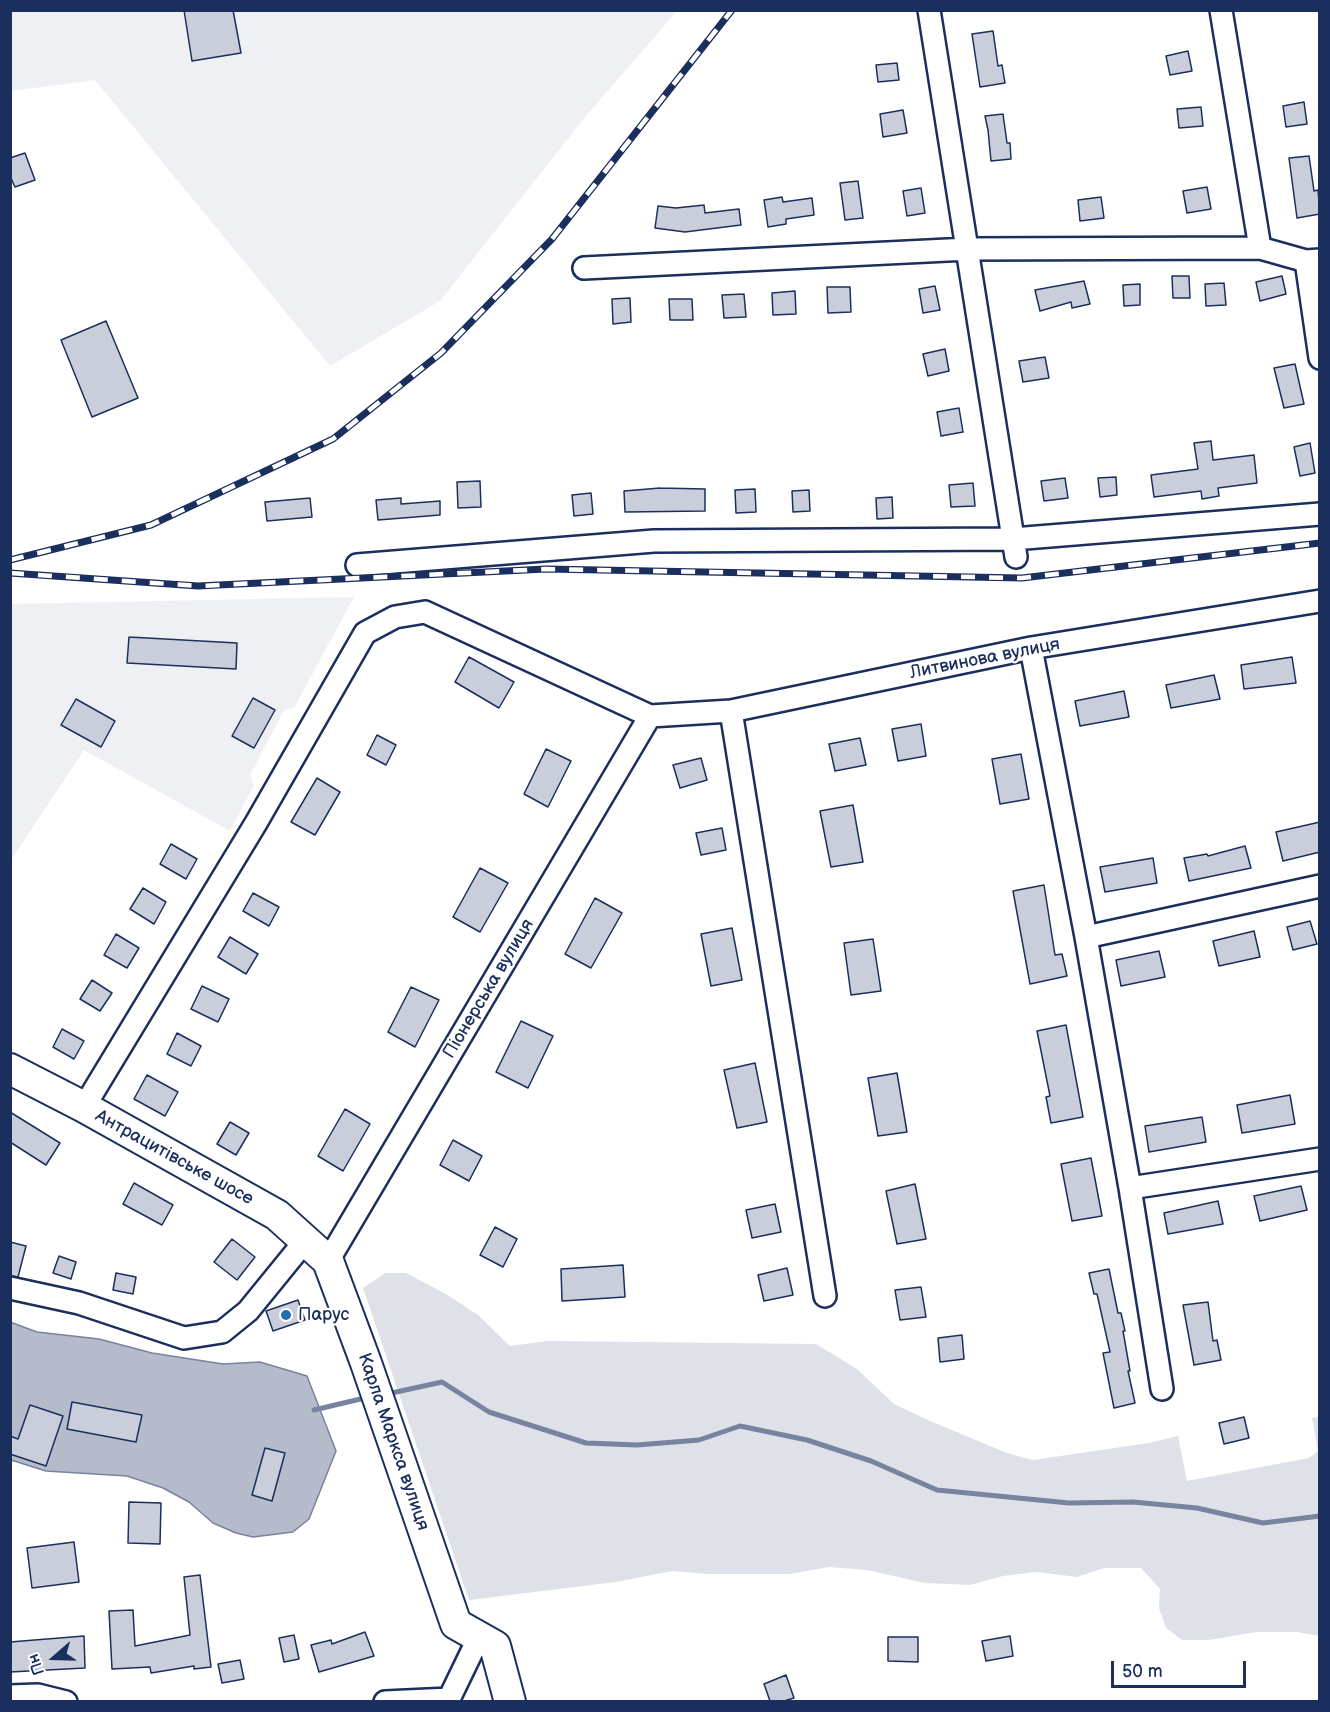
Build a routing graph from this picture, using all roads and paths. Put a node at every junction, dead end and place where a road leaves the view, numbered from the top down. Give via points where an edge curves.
1 (929, 10) edge
2 (1221, 10) edge
3 (1260, 248) junction
4 (968, 249) junction
5 (1313, 260) edge
6 (584, 268) dead end
7 (1320, 358) edge
8 (1320, 514) edge
9 (1014, 548) junction
10 (357, 565) dead end
11 (1320, 601) edge
12 (1031, 648) junction
13 (731, 711) junction
14 (650, 716) junction
15 (1320, 886) edge
16 (1086, 937) junction
17 (10, 1070) edge
18 (84, 1107) junction
19 (1320, 1159) edge
20 (1130, 1188) junction
21 (305, 1240) junction
22 (328, 1261) junction
23 (10, 1288) edge
24 (825, 1296) dead end
25 (1162, 1389) dead end
26 (468, 1631) junction
27 (10, 1696) edge
28 (66, 1701) edge
29 (385, 1701) edge
30 (510, 1701) edge

1 - 4 street
2 - 3 street
3 - 4 street
3 - 5 street
4 - 6 street
4 - 9 street
5 - 7 street
8 - 9 street
9 - 10 street via 654,541
11 - 12 street, Литвинова вулиця
12 - 13 street, Литвинова вулиця
12 - 16 street
13 - 14 street, Литвинова вулиця
13 - 24 street
14 - 18 street via 425,612 395,617 365,633 256,824
14 - 22 street, Піонерська вулиця
15 - 16 street
16 - 20 street
17 - 18 main road, Антрацитівське шосе
18 - 21 main road, Антрацитівське шосе via 277,1215
19 - 20 street
20 - 25 street
21 - 22 main road, Антрацитівське шосе
21 - 23 street via 248,1311 222,1332 184,1338 79,1303
22 - 26 main road, Карла Маркса вулиця
26 - 29 street via 449,1699
26 - 30 main road via 495,1646
27 - 28 street via 38,1695

